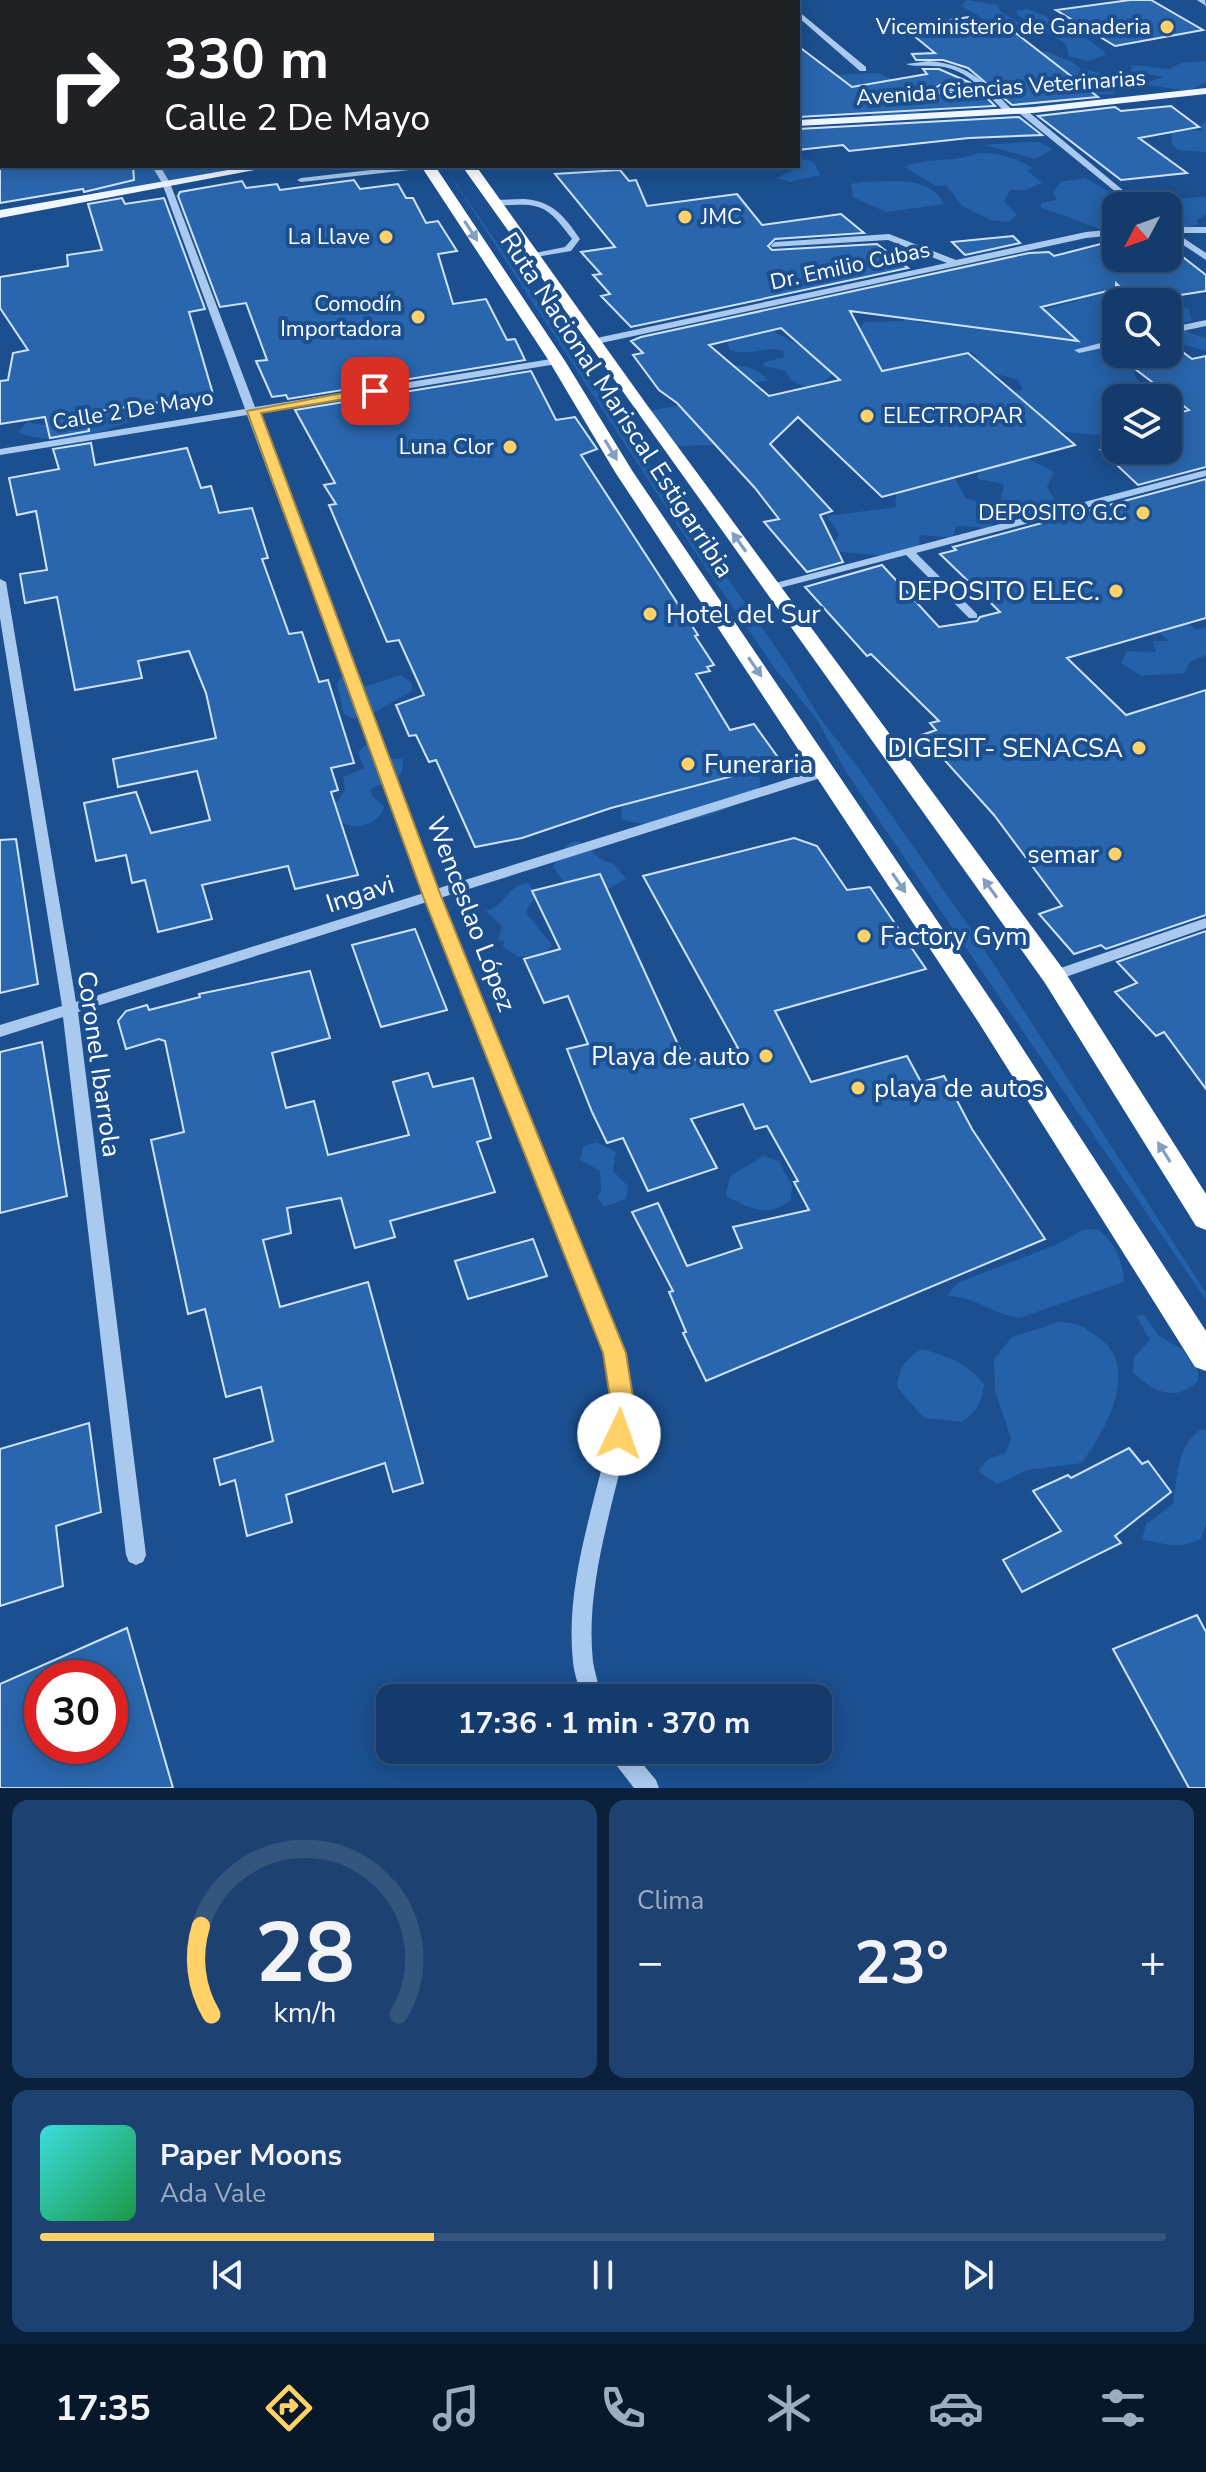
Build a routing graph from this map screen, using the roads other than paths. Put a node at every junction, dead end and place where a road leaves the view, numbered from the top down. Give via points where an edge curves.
1 (1200, 0) edge
2 (1206, 4) edge
3 (800, 15) edge
4 (910, 64) dead end
5 (863, 69) dead end
6 (984, 88) junction
7 (941, 90) dead end
8 (1206, 91) edge
9 (1016, 111) junction
10 (800, 123) edge
11 (157, 168) edge
12 (258, 168) edge
13 (410, 168) edge
14 (429, 168) edge
15 (470, 168) edge
16 (301, 180) dead end
17 (166, 183) junction
18 (1120, 192) edge
19 (495, 203) junction
20 (0, 214) edge
21 (1182, 230) edge
22 (1206, 230) edge
23 (1102, 233) edge
24 (1182, 240) edge
25 (775, 245) dead end
26 (533, 256) junction
27 (1206, 257) edge
28 (953, 263) junction
29 (1206, 323) edge
30 (1182, 328) edge
31 (592, 342) junction
32 (1102, 345) edge
33 (1079, 350) dead end
34 (557, 361) junction
35 (253, 411) junction
36 (0, 452) edge
37 (1206, 473) edge
38 (908, 551) junction
39 (0, 582) edge
40 (772, 587) junction
41 (973, 616) dead end
42 (825, 772) junction
43 (432, 896) junction
44 (1206, 923) edge
45 (1054, 976) junction
46 (70, 1012) junction
47 (0, 1031) edge
48 (1206, 1218) edge
49 (1206, 1357) edge
50 (136, 1555) dead end
51 (590, 1684) edge
52 (628, 1764) edge
53 (648, 1788) edge

1 - 2 street
3 - 5 street
4 - 6 street via 947,62
6 - 7 street
6 - 9 street
8 - 9 main road, Avenida Ciencias Veterinarias
9 - 10 main road, Avenida Ciencias Veterinarias
9 - 18 street
11 - 17 street, Wenceslao López
12 - 17 main road
13 - 16 street
14 -> 34 highway, Ruta Nacional Mariscal Estigarribia
15 - 19 highway, Ruta Nacional Mariscal Estigarribia
17 - 20 main road
17 - 35 street, Wenceslao López
19 - 26 highway, Ruta Nacional Mariscal Estigarribia
19 - 26 street via 541,202 557,210 576,239 568,249
21 - 22 street
23 - 28 street, Dr. Emilio Cubas
24 - 27 street
25 - 28 street via 889,237
26 - 31 highway, Ruta Nacional Mariscal Estigarribia
28 - 31 street, Dr. Emilio Cubas
29 - 30 street
40 -> 31 highway, Ruta Nacional Mariscal Estigarribia
32 - 33 street
34 - 35 street, Calle 2 De Mayo
34 -> 42 highway, Ruta Nacional Mariscal Estigarribia via 624,472
35 - 36 street, Calle 2 De Mayo
35 - 43 street, Wenceslao López
37 - 38 street
38 - 40 street
38 - 41 street
39 - 46 street, Coronel Ibarrola
45 -> 40 highway, Ruta Nacional Mariscal Estigarribia
42 - 43 street, Ingavi
42 -> 49 highway, Ruta Nacional Mariscal Estigarribia
43 - 46 street, Ingavi
43 - 51 street, Wenceslao López via 615,1353 624,1410 586,1588 582,1639
44 - 45 street
48 -> 45 highway, Ruta Nacional Mariscal Estigarribia
46 - 47 street, Ingavi
46 - 50 street, Coronel Ibarrola
52 - 53 street

